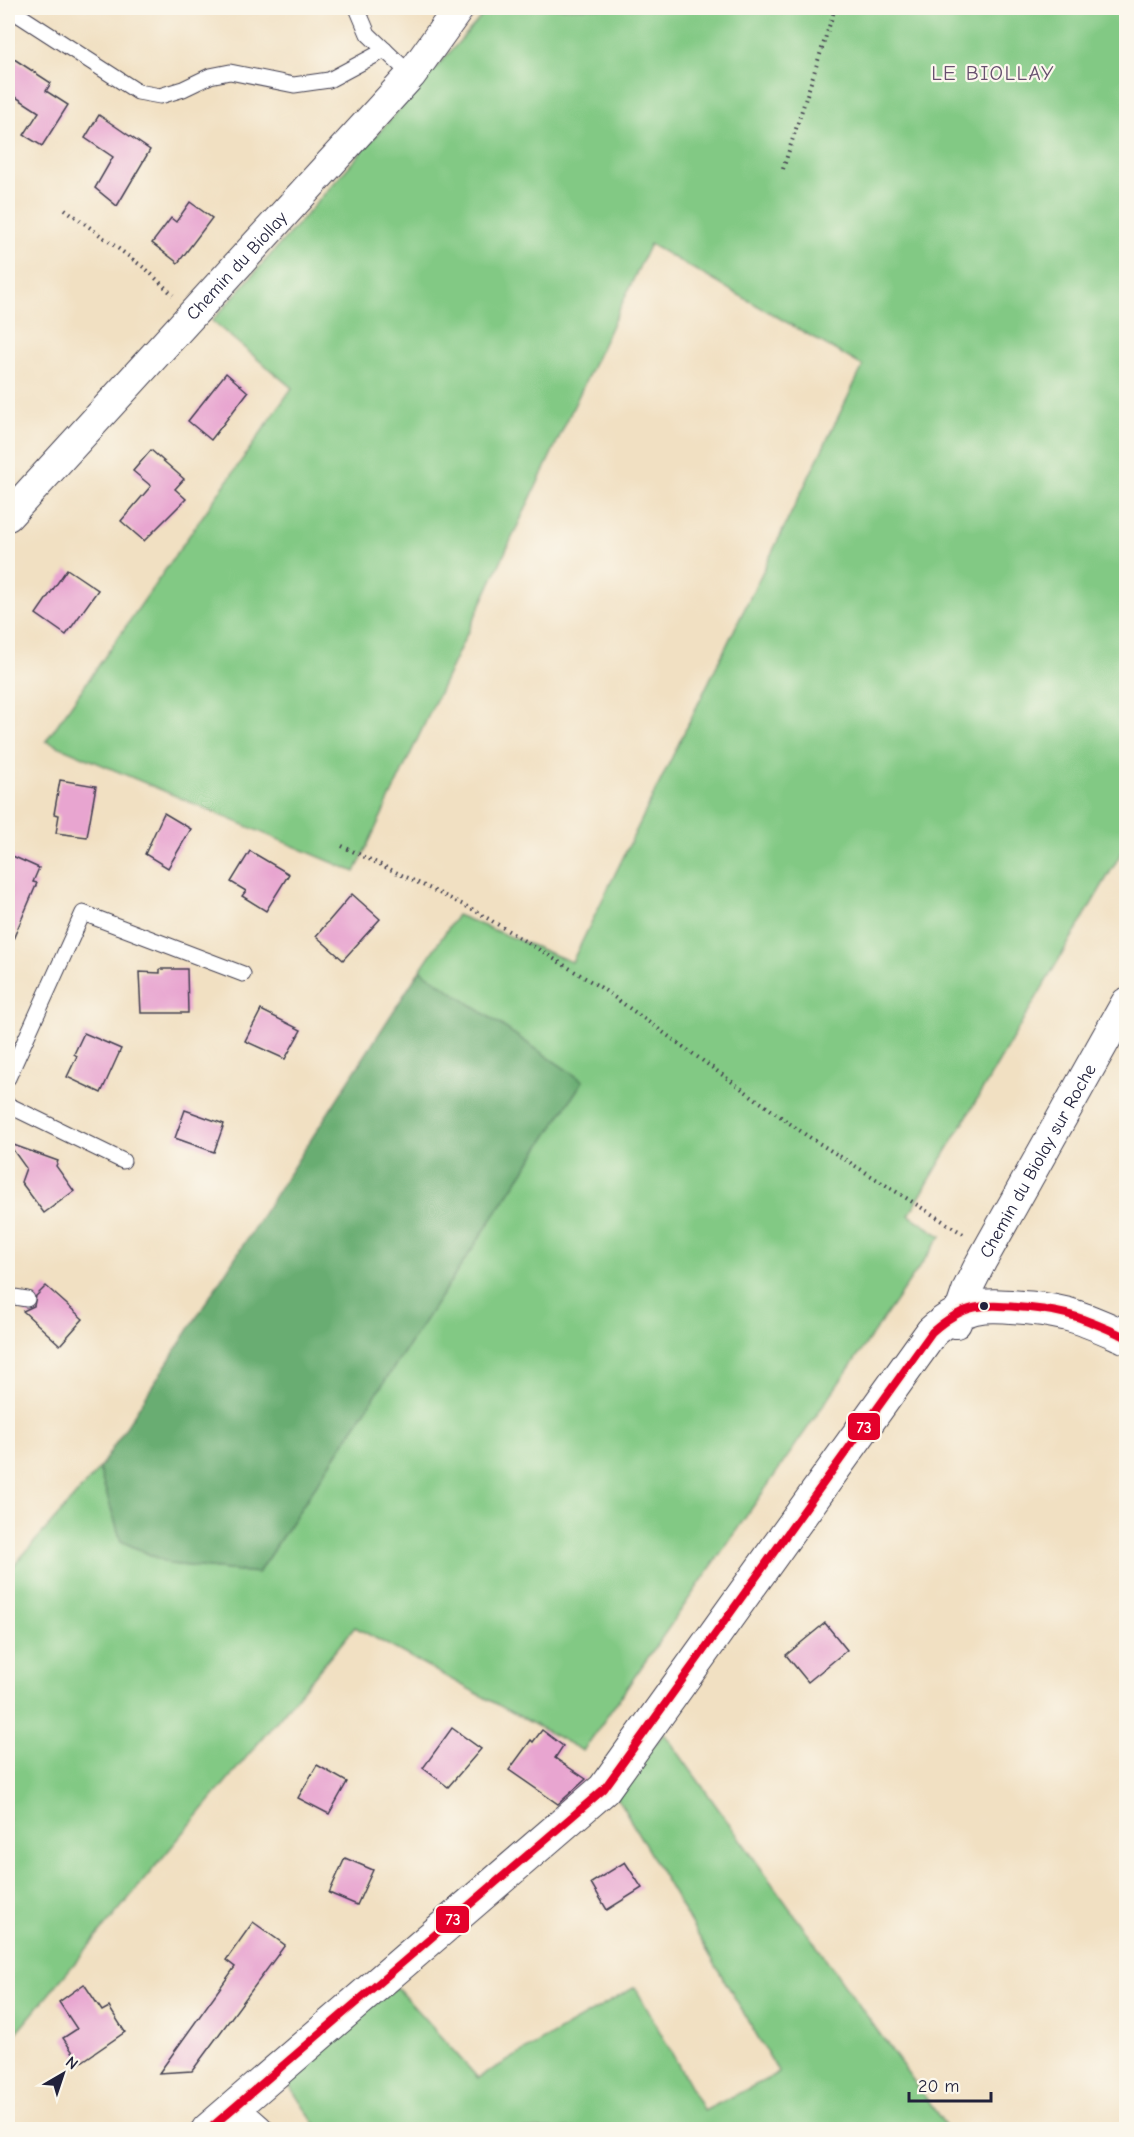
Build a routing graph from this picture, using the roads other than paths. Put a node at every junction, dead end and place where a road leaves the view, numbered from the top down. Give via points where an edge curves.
1 (8, 8) edge
2 (357, 8) edge
3 (459, 8) edge
4 (385, 50) junction
5 (411, 75) junction
6 (8, 516) edge
7 (243, 974) dead end
8 (1126, 1003) edge
9 (8, 1078) edge
10 (8, 1105) edge
11 (123, 1161) dead end
12 (8, 1296) edge
13 (27, 1299) dead end
14 (963, 1316) junction
15 (1126, 1337) edge
16 (233, 2108) junction
17 (208, 2130) edge
18 (258, 2130) edge

1 - 4 lane via 138,92 160,96 230,72 294,85 329,80
2 - 4 lane via 368,34
3 - 5 street, Chemin du Biollay
4 - 5 lane
5 - 6 street, Chemin du Biollay
7 - 9 lane via 83,913
8 - 14 street, Chemin du Biolay sur Roche via 984,1256
10 - 11 lane
12 - 13 lane
14 - 15 street via 992,1304 1049,1308 1074,1314
14 - 16 street via 945,1321 925,1342 604,1789
16 - 17 street
16 - 18 street

